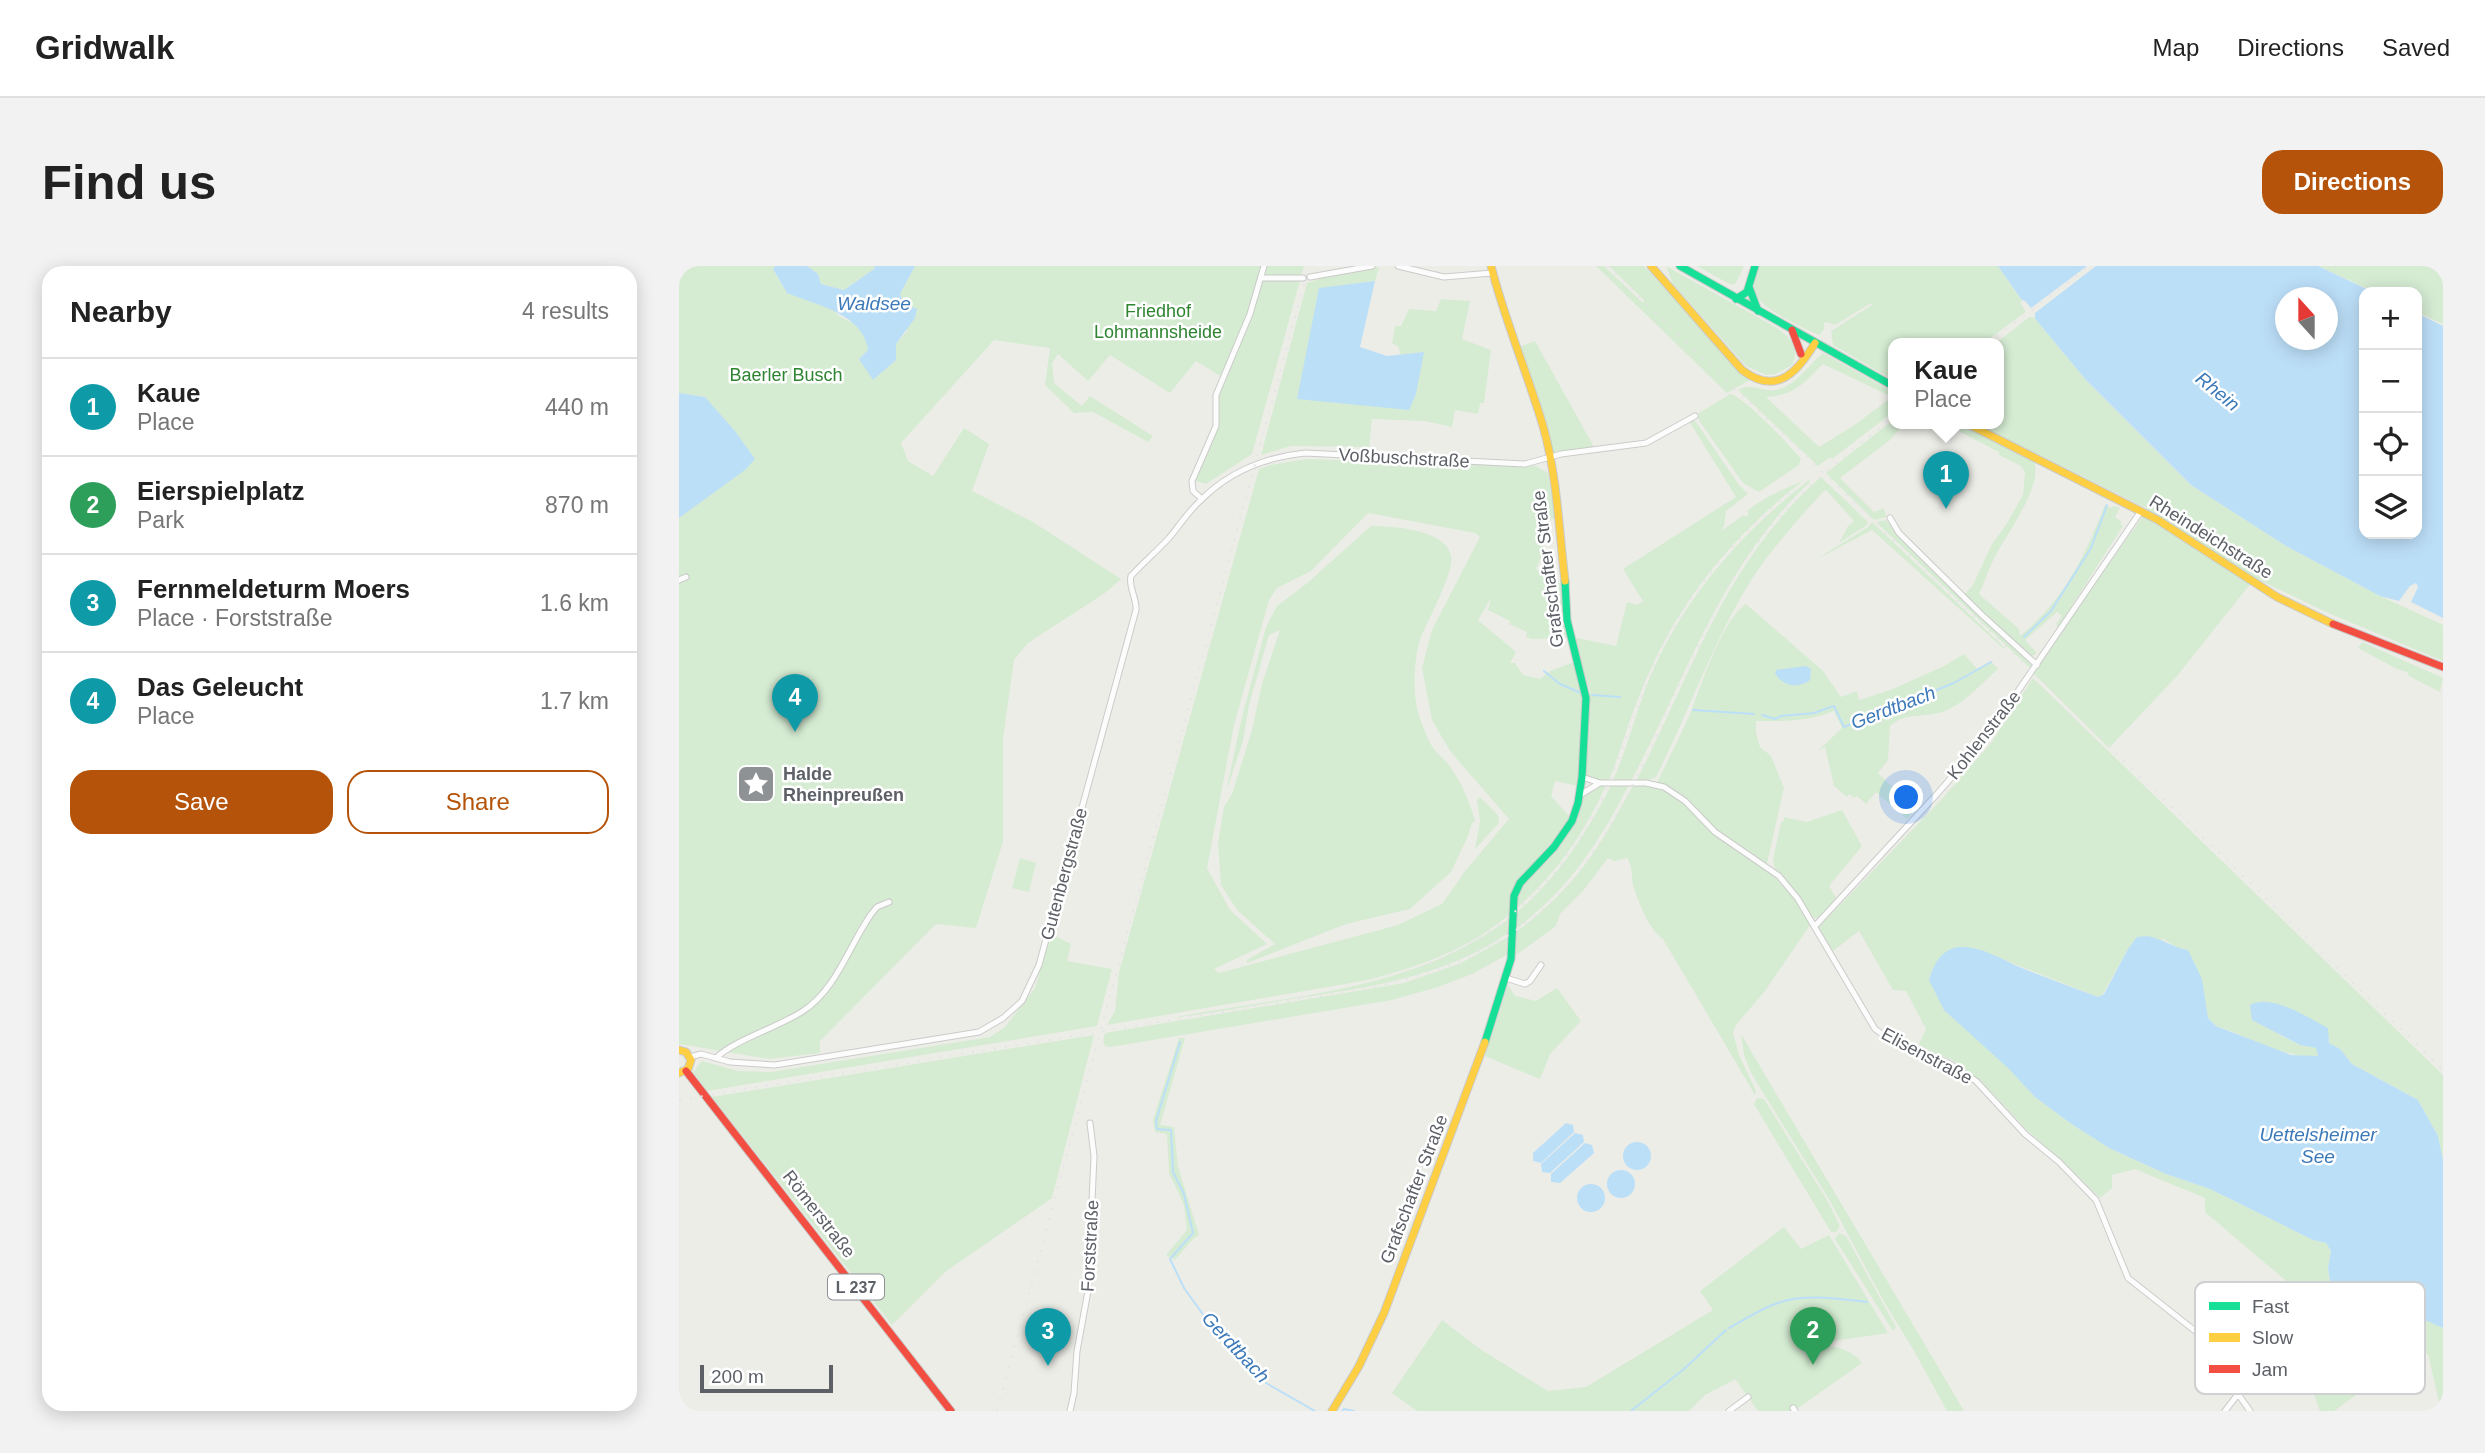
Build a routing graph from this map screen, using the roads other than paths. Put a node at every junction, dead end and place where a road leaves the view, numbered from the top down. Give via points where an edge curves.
1 (1264, 266) edge
2 (1372, 266) edge
3 (1398, 266) edge
4 (1651, 266) edge
5 (1662, 266) edge
6 (1680, 266) edge
7 (1753, 266) edge
8 (1492, 269) edge
9 (1262, 278) junction
10 (1303, 278) dead end
11 (1310, 278) dead end
12 (1749, 287) junction
13 (1675, 293) junction
14 (1736, 299) junction
15 (1758, 311) junction
16 (1792, 330) junction
17 (1815, 343) junction
18 (1801, 354) junction
19 (1738, 365) junction
20 (1888, 383) edge
21 (1695, 416) dead end
22 (1978, 429) edge
23 (1550, 457) junction
24 (1258, 464) joint
25 (1202, 499) junction
26 (2141, 511) junction
27 (1890, 518) dead end
28 (686, 577) dead end
29 (679, 580) edge
30 (2038, 665) junction
31 (2443, 667) edge
32 (1583, 777) junction
33 (1600, 783) junction
34 (1580, 794) junction
35 (889, 902) dead end
36 (1815, 926) junction
37 (1541, 965) dead end
38 (1506, 978) junction
39 (679, 1050) edge
40 (690, 1057) junction
41 (716, 1058) junction
42 (682, 1072) edge
43 (1090, 1122) dead end
44 (2195, 1331) edge
45 (2238, 1394) joint
46 (1748, 1397) dead end
47 (1334, 1408) edge
48 (1733, 1410) edge
49 (951, 1411) edge
50 (1070, 1411) edge
51 (2225, 1411) edge
52 (2249, 1411) edge

1 - 9 street
2 - 11 street
3 - 8 street via 1444,277
4 - 13 main road
5 - 13 main road
6 - 14 main road
7 - 12 main road
7 - 14 main road
8 - 23 main road, Grafschafter Straße
9 - 10 street
9 - 25 street via 1216,395 1216,426 1192,486
12 - 14 main road
12 - 15 main road
13 - 19 main road
14 - 15 main road
15 - 16 main road
16 - 17 main road
16 - 18 main road
17 - 18 main road
17 - 19 main road via 1796,370 1777,381 1756,381
17 - 20 main road
18 - 19 main road via 1793,367 1776,377 1758,376
21 - 23 street, Voßbuschstraße via 1646,443
22 - 26 main road, Rheindeichstraße
23 - 24 street, Voßbuschstraße via 1517,464 1305,453
23 - 32 main road, Grafschafter Straße via 1568,628 1586,698
24 - 25 street, Gutenbergstraße
25 - 41 street, Gutenbergstraße via 1131,576 1136,610 1039,965 1022,1000 979,1032 775,1065
26 - 30 street, Kohlenstraße
26 - 31 main road, Rheindeichstraße via 2285,601
27 - 30 street via 1899,533
28 - 29 street
30 - 36 street, Kohlenstraße via 1978,747
32 - 33 street, Elisenstraße
32 - 34 main road, Grafschafter Straße
33 - 34 street, Elisenstraße
33 - 36 street, Elisenstraße via 1655,784 1674,792 1715,832 1779,876
34 - 38 main road, Grafschafter Straße via 1565,834 1520,883 1514,896
35 - 41 street via 871,913 814,1003
36 - 44 street, Elisenstraße via 1875,1029 1976,1081 2096,1200 2128,1278
37 - 38 street via 1525,984
38 - 47 main road, Grafschafter Straße via 1384,1313
39 - 40 main road
40 - 41 street, Gutenbergstraße
40 - 42 main road via 690,1066
42 - 49 main road, Römerstraße / L 237
43 - 50 street, Forststraße via 1094,1156 1088,1291
45 - 51 street
45 - 52 street, Elisenstraße
46 - 48 street

